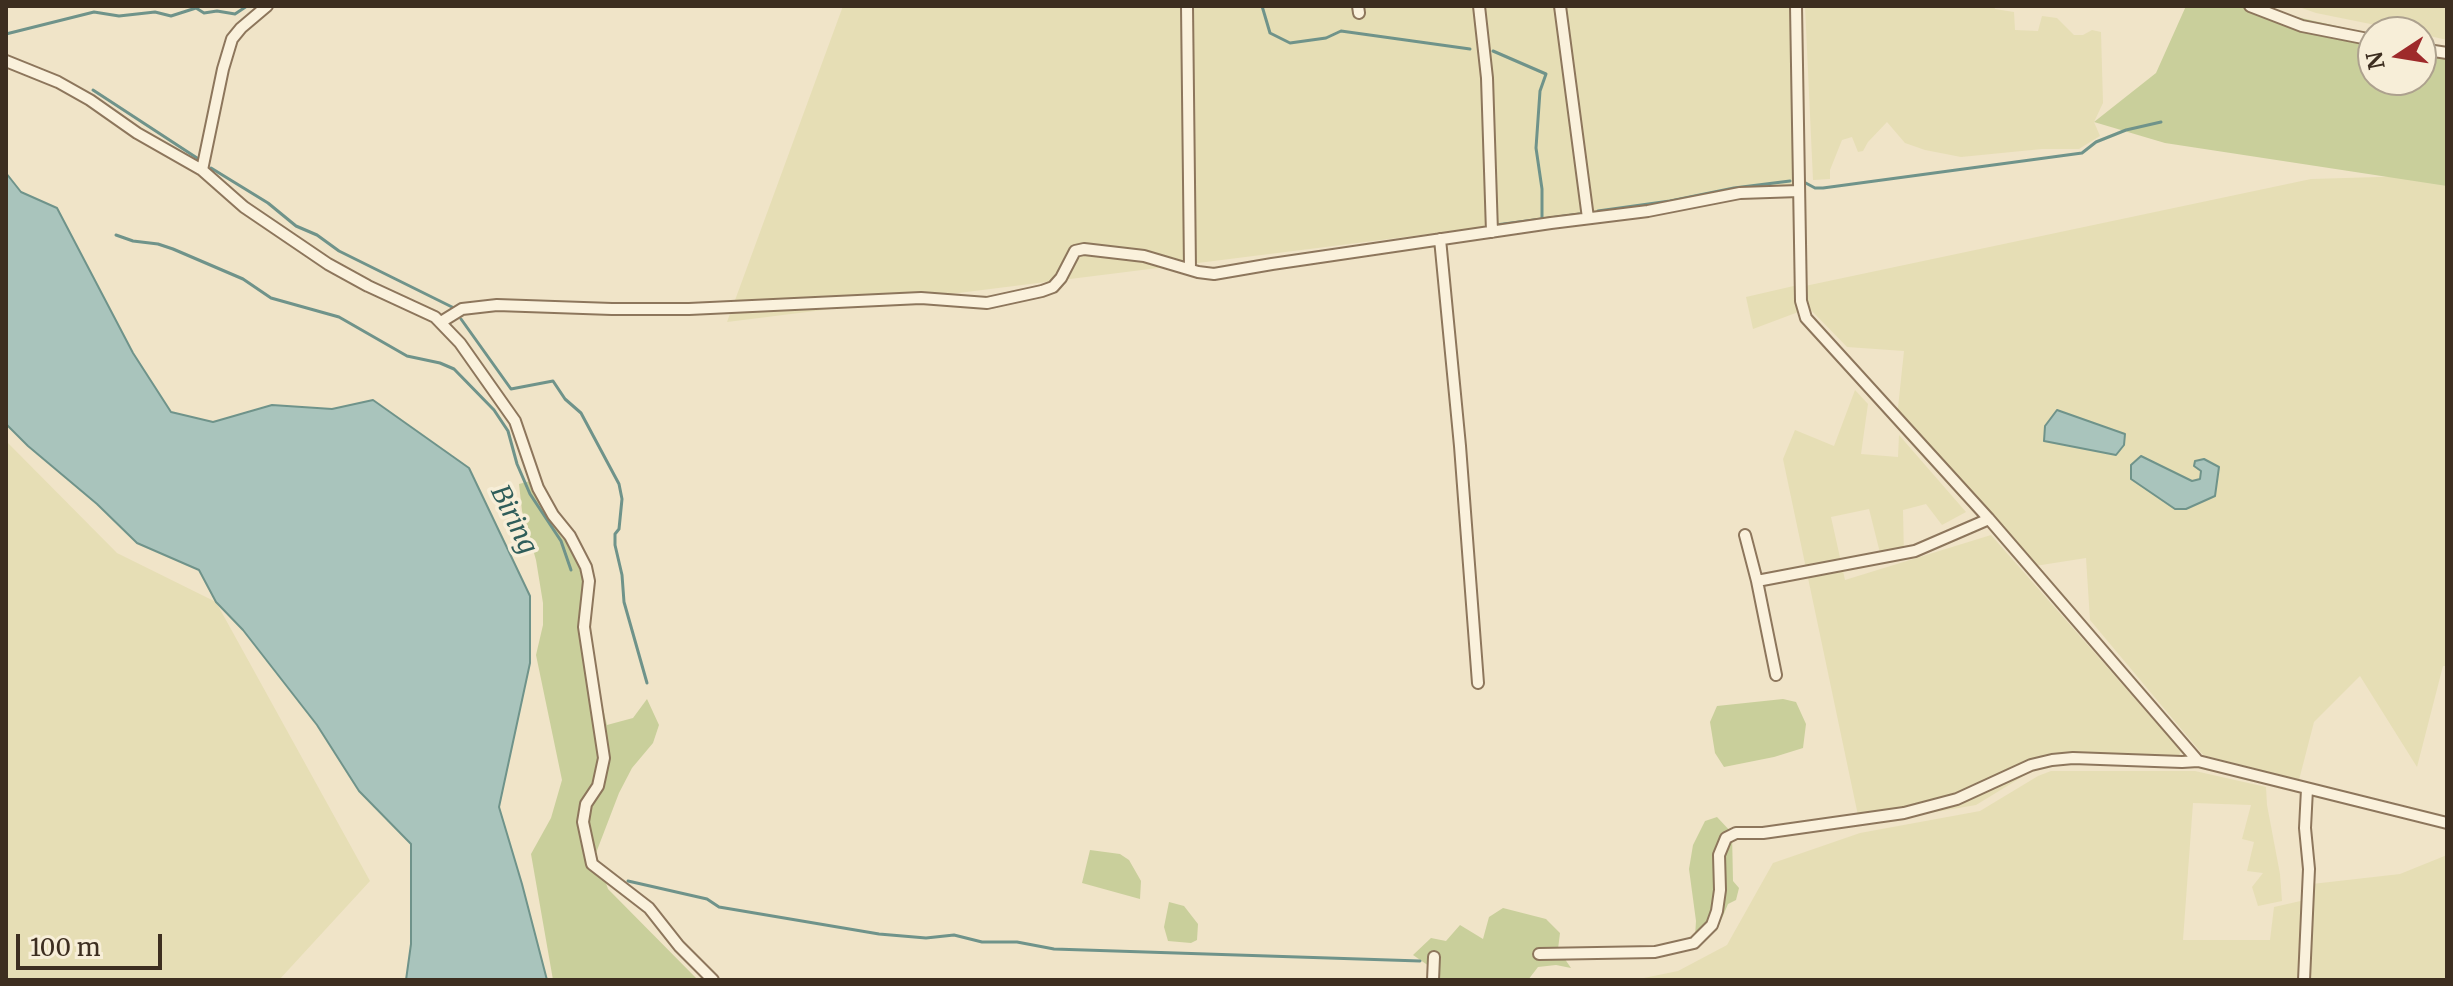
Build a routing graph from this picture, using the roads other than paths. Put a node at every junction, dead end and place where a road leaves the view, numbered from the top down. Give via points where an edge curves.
1 (267, 6) edge
2 (1187, 6) edge
3 (1479, 6) edge
4 (1560, 6) edge
5 (1796, 6) edge
6 (2250, 6) edge
7 (2357, 37) edge
8 (6, 61) edge
9 (202, 170) junction
10 (1799, 191) junction
11 (1588, 218) junction
12 (1492, 232) junction
13 (1440, 239) junction
14 (1190, 269) junction
15 (441, 322) junction
16 (1989, 519) junction
17 (1745, 535) dead end
18 (1757, 581) junction
19 (1776, 675) dead end
20 (1478, 683) dead end
21 (2198, 761) junction
22 (2307, 789) junction
23 (2447, 823) edge
24 (1539, 954) dead end
25 (1434, 957) dead end
26 (713, 980) edge
27 (1433, 980) edge
28 (2304, 980) edge

1 - 9 street via 232,39
2 - 14 street
3 - 12 street
4 - 11 street
5 - 10 street
6 - 7 street via 2302,26
8 - 9 street via 58,82
9 - 15 street via 244,207 328,264
10 - 11 street via 1740,193
10 - 16 street via 1801,301 1806,318
11 - 12 street
12 - 13 street
13 - 14 street via 1214,274
13 - 20 street
14 - 15 street via 1144,256 1084,249 1075,251 1053,287 987,303 921,298 689,309 497,305 462,309
15 - 26 street via 515,421 538,488 586,567 584,627 604,758 583,822 592,864 649,908
16 - 18 street via 1915,551
16 - 21 street
17 - 18 street
18 - 19 street
21 - 22 street
21 - 24 street via 2052,760 1957,799 1904,813 1736,833 1726,838 1719,855 1720,890 1712,925 1694,943 1655,952
22 - 23 street
22 - 28 street
25 - 27 street

